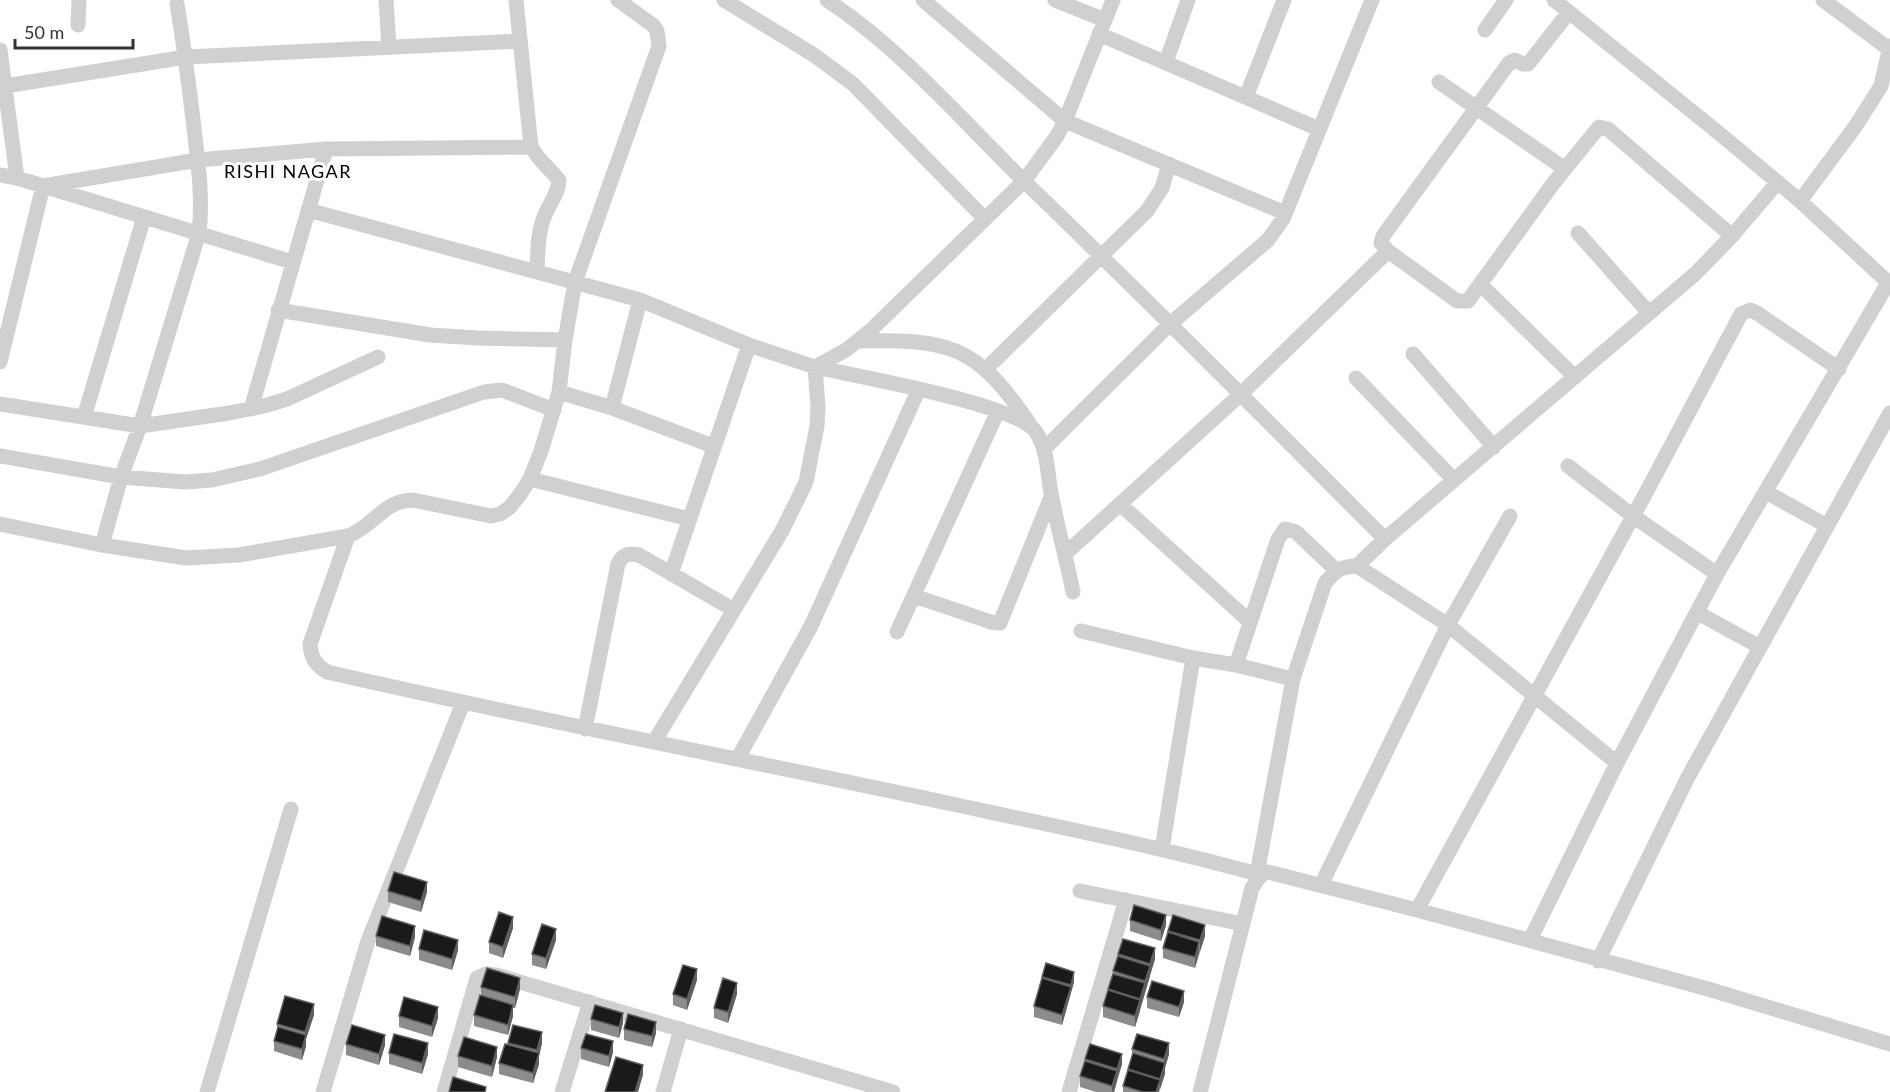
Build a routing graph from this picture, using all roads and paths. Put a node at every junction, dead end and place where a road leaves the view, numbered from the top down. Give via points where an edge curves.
1 (78, 0) edge
2 (386, 0) edge
3 (516, 0) edge
4 (618, 0) edge
5 (724, 0) edge
6 (827, 0) edge
7 (923, 0) edge
8 (1055, 0) edge
9 (1113, 0) edge
10 (1188, 0) edge
11 (1284, 0) edge
12 (1372, 0) edge
13 (1506, 0) edge
14 (1554, 0) edge
15 (1823, 0) edge
16 (177, 4) dead end
17 (1569, 12) junction
18 (78, 25) dead end
19 (1102, 27) junction
20 (1485, 30) dead end
21 (520, 41) junction
22 (389, 47) junction
23 (1890, 48) edge
24 (0, 50) edge
25 (186, 57) junction
26 (1166, 62) junction
27 (1439, 82) dead end
28 (5, 86) junction
29 (1885, 88) edge
30 (1246, 97) junction
31 (1475, 107) junction
32 (1065, 121) junction
33 (1319, 129) junction
34 (531, 147) junction
35 (326, 149) junction
36 (198, 160) junction
37 (1169, 164) junction
38 (1565, 169) junction
39 (0, 175) edge
40 (17, 178) junction
41 (1024, 181) junction
42 (1777, 183) junction
43 (43, 186) junction
44 (1800, 201) junction
45 (308, 210) junction
46 (1285, 213) junction
47 (144, 217) junction
48 (984, 218) junction
49 (199, 233) junction
50 (1578, 233) dead end
51 (1732, 236) junction
52 (1388, 251) junction
53 (1102, 254) junction
54 (292, 262) junction
55 (537, 272) junction
56 (575, 282) junction
57 (1889, 284) edge
58 (1481, 285) junction
59 (640, 300) junction
60 (278, 310) junction
61 (1649, 313) junction
62 (1169, 325) junction
63 (565, 340) junction
64 (858, 341) junction
65 (749, 345) junction
66 (1413, 354) dead end
67 (378, 357) dead end
68 (0, 362) edge
69 (815, 367) junction
70 (986, 369) junction
71 (1839, 369) junction
72 (1575, 377) junction
73 (1356, 378) dead end
74 (919, 389) junction
75 (559, 392) junction
76 (1241, 394) junction
77 (0, 404) edge
78 (612, 408) junction
79 (250, 409) junction
80 (554, 410) junction
81 (998, 411) junction
82 (1890, 413) edge
83 (84, 417) junction
84 (1029, 424) junction
85 (140, 426) junction
86 (713, 446) junction
87 (1494, 447) junction
88 (1044, 449) junction
89 (0, 456) edge
90 (1568, 466) dead end
91 (121, 477) junction
92 (530, 479) junction
93 (1454, 480) junction
94 (1766, 492) junction
95 (1051, 497) junction
96 (1121, 505) junction
97 (1510, 516) dead end
98 (1633, 516) junction
99 (689, 519) junction
100 (0, 524) edge
101 (1827, 526) junction
102 (348, 536) junction
103 (1385, 539) junction
104 (102, 545) junction
105 (1065, 554) junction
106 (1357, 566) junction
107 (1336, 570) junction
108 (671, 574) junction
109 (1717, 574) junction
110 (1073, 592) dead end
111 (914, 596) junction
112 (734, 610) junction
113 (1698, 613) junction
114 (1250, 621) junction
115 (1448, 625) junction
116 (1082, 631) dead end
117 (897, 632) dead end
118 (1760, 647) junction
119 (1193, 658) junction
120 (1236, 665) junction
121 (1293, 679) junction
122 (1535, 695) junction
123 (463, 703) junction
124 (585, 729) junction
125 (654, 742) junction
126 (738, 758) junction
127 (1617, 763) junction
128 (291, 809) dead end
129 (1162, 849) junction
130 (1259, 874) junction
131 (1321, 885) junction
132 (1080, 891) dead end
133 (1125, 900) junction
134 (1417, 910) junction
135 (1243, 924) junction
136 (1530, 940) junction
137 (1598, 960) junction
138 (590, 1002) junction
139 (681, 1029) junction
140 (1890, 1044) edge
141 (863, 1088) edge
142 (207, 1092) edge
143 (324, 1092) edge
144 (444, 1092) edge
145 (562, 1092) edge
146 (663, 1092) edge
147 (893, 1092) edge
148 (1069, 1092) edge
149 (1200, 1092) edge

1 - 18 street
2 - 22 street
3 - 21 street
4 - 56 street via 654,26 659,46
5 - 48 street via 814,55 853,84
6 - 41 street via 894,52
7 - 32 street
8 - 19 street
9 - 19 street
10 - 26 street
11 - 30 street
12 - 33 street
13 - 20 street
14 - 17 street
15 - 23 street
16 - 25 street
17 - 31 street via 1531,62 1526,65 1512,60
17 - 42 street
19 - 26 street
19 - 32 street
21 - 22 street
21 - 34 street
22 - 25 street
23 - 29 street
24 - 28 street
25 - 28 street
25 - 36 street
26 - 30 street
27 - 31 street
28 - 40 street
29 - 44 street
30 - 33 street
31 - 38 street
31 - 52 street via 1383,236 1381,243
32 - 37 street
32 - 41 street
33 - 46 street
34 - 35 street
34 - 55 street via 559,180 539,234
35 - 36 street
35 - 45 street
36 - 43 street
36 - 49 street
37 - 46 street
37 - 53 street via 1155,200
38 - 51 street via 1595,131 1603,127
38 - 58 street
39 - 40 street
40 - 43 street
41 - 48 street
41 - 53 street
42 - 44 street
42 - 51 street
43 - 47 street
43 - 68 street
44 - 57 street
45 - 54 street
45 - 55 street
46 - 62 street via 1268,240
47 - 49 street
47 - 83 street
48 - 64 street
49 - 54 street
49 - 85 street
50 - 61 street
51 - 61 street
52 - 58 street via 1457,301 1468,301
52 - 76 street
53 - 62 street
53 - 70 street
54 - 60 street
55 - 56 street
56 - 59 street
56 - 63 street
57 - 71 street
58 - 72 street
59 - 65 street
59 - 78 street
60 - 63 street via 430,335
60 - 79 street
61 - 72 street
62 - 76 street
62 - 88 street
63 - 75 street
64 - 69 street
64 - 70 street via 930,342 963,354
65 - 69 street
65 - 86 street
66 - 87 street
67 - 79 street via 286,399
69 - 74 street
69 - 112 street via 817,426 806,482
70 - 84 street
71 - 94 street
71 - 98 street via 1757,313 1750,310 1742,314
72 - 87 street
73 - 93 street
74 - 81 street
74 - 126 street via 811,626
75 - 78 street
75 - 80 street
76 - 96 street
76 - 103 street
77 - 83 street
78 - 86 street
79 - 85 street
80 - 91 street via 502,390 484,392 235,476 185,482
80 - 92 street
81 - 84 street
81 - 111 street
82 - 101 street
83 - 85 street
84 - 88 street
85 - 91 street
86 - 99 street
87 - 93 street
88 - 95 street
89 - 91 street
90 - 98 street
91 - 104 street
92 - 99 street
92 - 102 street via 501,514 490,516 401,500
93 - 103 street
94 - 101 street
94 - 109 street
95 - 105 street
95 - 111 street via 1000,623
96 - 105 street
96 - 114 street
97 - 115 street
98 - 109 street
98 - 122 street
99 - 108 street
100 - 104 street
101 - 118 street
102 - 104 street via 208,558
102 - 123 street via 310,644 317,665 327,672
103 - 106 street
105 - 110 street
106 - 107 street
106 - 115 street
107 - 114 street via 1296,532 1285,529
107 - 121 street via 1325,583
108 - 112 street
108 - 124 street via 639,555 629,553 621,557
109 - 113 street
111 - 117 street
112 - 125 street
113 - 118 street
113 - 127 street
114 - 120 street
115 - 122 street
115 - 131 street
116 - 119 street
118 - 137 street via 1687,779
119 - 120 street
119 - 129 street
120 - 121 street
121 - 130 street
122 - 127 street
122 - 134 street
123 - 124 street
123 - 143 street via 368,941
124 - 125 street
125 - 126 street
126 - 129 street
127 - 136 street
128 - 142 street
129 - 130 street
130 - 131 street via 1268,872
130 - 135 street
131 - 134 street
132 - 133 street
133 - 135 street
133 - 148 street
134 - 136 street
135 - 149 street
136 - 137 street
137 - 140 street
138 - 139 street
138 - 144 street via 496,975 477,978
138 - 145 street
139 - 141 street
139 - 146 street
141 - 147 street

